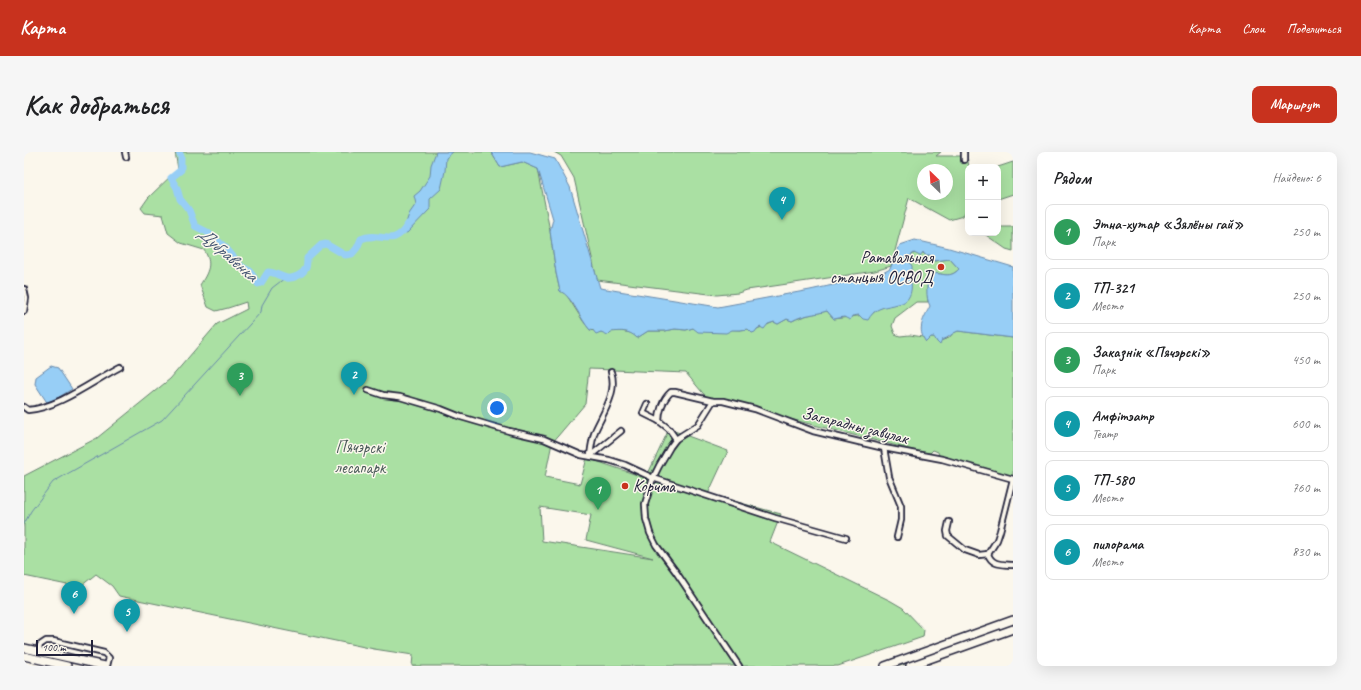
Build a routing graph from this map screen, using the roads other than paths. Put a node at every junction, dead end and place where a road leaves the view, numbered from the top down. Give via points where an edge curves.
1 (964, 152) edge
2 (964, 160) dead end
3 (24, 289) edge
4 (24, 311) edge
5 (120, 367) dead end
6 (611, 372) dead end
7 (368, 390) dead end
8 (713, 401) junction
9 (647, 404) dead end
10 (26, 408) edge
11 (659, 421) junction
12 (621, 431) dead end
13 (676, 439) junction
14 (884, 448) junction
15 (590, 456) junction
16 (653, 478) junction
17 (1013, 479) edge
18 (949, 522) dead end
19 (897, 537) dead end
20 (846, 538) dead end
21 (988, 554) junction
22 (1013, 565) edge
23 (1013, 620) edge
24 (1013, 629) edge
25 (24, 648) edge
26 (38, 651) junction
27 (24, 656) edge
28 (67, 666) edge
29 (106, 666) edge
30 (739, 666) edge
31 (885, 666) edge
32 (910, 666) edge

1 - 2 street
3 - 4 street
5 - 10 street via 61,401 38,409
6 - 15 street via 613,385 607,407 595,432
7 - 15 street via 544,439 581,455
8 - 11 street, Загарадны завулак via 671,392 661,408
8 - 13 street via 698,425
8 - 14 street, Загарадны завулак via 755,409 813,432
9 - 11 street via 643,413
11 - 13 street
12 - 15 street
13 - 16 street
14 - 17 street, Загарадны завулак
14 - 19 street via 889,477 900,506 901,520
15 - 16 street via 625,465
16 - 20 street
16 - 30 street via 645,504 650,533
17 - 21 street via 997,540
18 - 21 street via 948,536 965,550 979,555
21 - 22 street via 989,559 996,564
23 - 31 main road
24 - 32 main road
25 - 26 main road
26 - 29 main road
26 - 29 street via 40,645 46,641 53,641 104,653 109,658
27 - 28 main road

